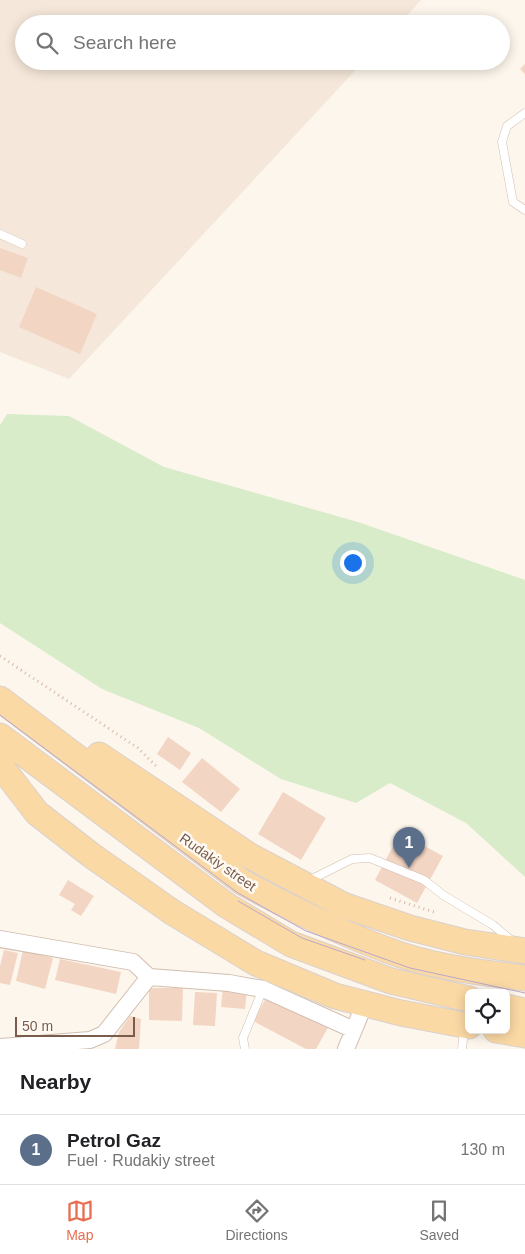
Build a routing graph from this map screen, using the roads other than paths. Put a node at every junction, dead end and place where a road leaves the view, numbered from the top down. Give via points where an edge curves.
1 (525, 113) edge
2 (525, 210) edge
3 (0, 234) edge
4 (22, 244) dead end
5 (0, 698) edge
6 (0, 736) edge
7 (0, 765) edge
8 (302, 884) junction
9 (0, 939) edge
10 (524, 951) edge
11 (149, 978) junction
12 (525, 978) edge
13 (263, 989) junction
14 (465, 999) edge
15 (365, 1003) junction
16 (510, 1009) edge
17 (525, 1011) edge
18 (354, 1030) junction
19 (510, 1032) edge
20 (465, 1033) edge
21 (525, 1035) edge
22 (0, 1047) edge
23 (245, 1049) edge
24 (346, 1049) edge

1 - 2 lane via 507,126 502,142 513,202
3 - 4 lane
5 - 8 main road via 107,760 250,856
5 - 12 main road, Rudakiy street via 242,882 286,906 338,931 402,955 448,967
6 - 14 main road, Rudakiy street via 226,905 291,944 391,981
7 - 15 main road via 38,813 172,912 256,963 335,996
8 - 10 main road via 343,906 410,928 465,942
8 - 10 lane via 352,859 370,858 424,880 442,895 493,925
9 - 11 street via 133,962
11 - 13 street via 229,983
11 - 22 street via 104,1034 90,1040
13 - 18 street
13 - 23 lane via 243,1038
15 - 18 street
15 - 20 main road
16 - 17 main road
18 - 24 street
19 - 21 main road

